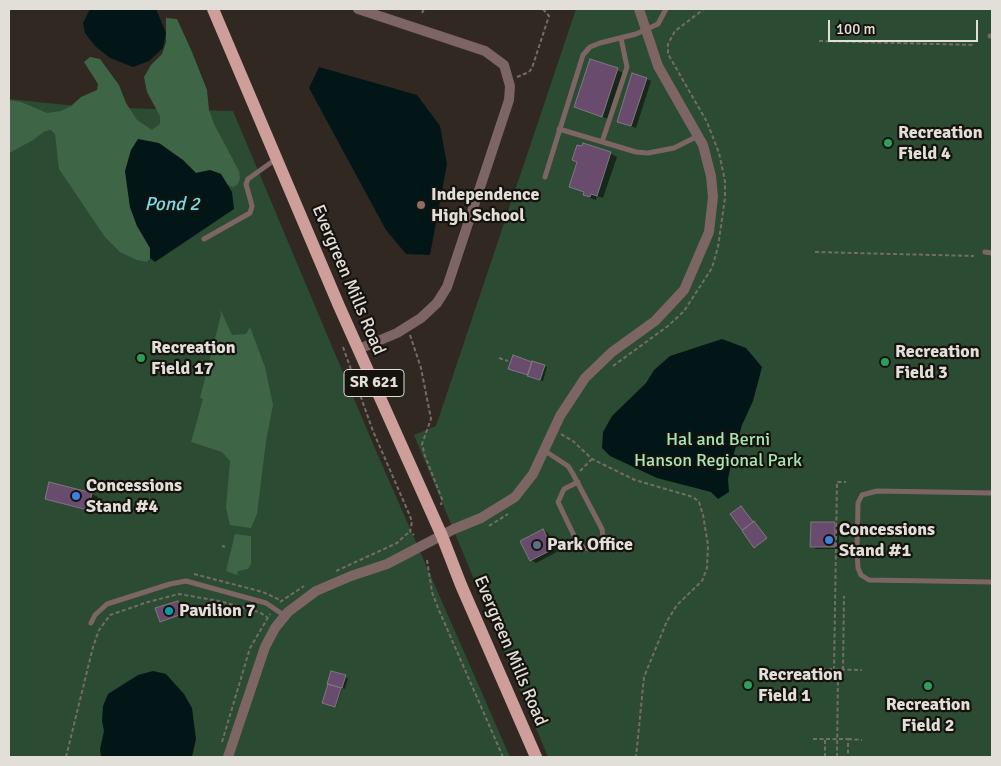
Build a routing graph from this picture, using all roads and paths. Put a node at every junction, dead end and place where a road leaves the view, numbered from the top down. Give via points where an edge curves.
1 (213, 9) edge
2 (358, 9) edge
3 (424, 9) edge
4 (543, 9) edge
5 (639, 9) edge
6 (666, 9) edge
7 (704, 9) edge
8 (422, 13) dead end
9 (645, 30) junction
10 (621, 38) junction
11 (819, 42) dead end
12 (974, 45) dead end
13 (517, 76) dead end
14 (559, 129) junction
15 (699, 136) junction
16 (602, 142) junction
17 (277, 159) junction
18 (545, 177) dead end
19 (204, 240) dead end
20 (815, 252) dead end
21 (985, 252) dead end
22 (992, 252) edge
23 (974, 256) dead end
24 (410, 335) dead end
25 (343, 347) dead end
26 (359, 349) junction
27 (499, 358) dead end
28 (508, 361) dead end
29 (607, 371) dead end
30 (565, 426) dead end
31 (561, 434) junction
32 (549, 453) junction
33 (592, 459) junction
34 (573, 474) junction
35 (578, 482) junction
36 (846, 482) dead end
37 (992, 493) edge
38 (441, 509) dead end
39 (513, 511) dead end
40 (484, 528) dead end
41 (414, 535) dead end
42 (442, 536) junction
43 (427, 560) dead end
44 (194, 574) dead end
45 (992, 582) edge
46 (196, 590) dead end
47 (193, 596) junction
48 (844, 596) dead end
49 (280, 600) dead end
50 (270, 614) dead end
51 (284, 616) junction
52 (267, 618) junction
53 (91, 623) dead end
54 (815, 669) dead end
55 (834, 670) junction
56 (838, 670) junction
57 (843, 670) junction
58 (862, 670) dead end
59 (813, 739) dead end
60 (825, 739) junction
61 (837, 739) junction
62 (848, 740) junction
63 (862, 740) dead end
64 (220, 748) dead end
65 (66, 757) edge
66 (228, 757) edge
67 (503, 757) edge
68 (536, 757) edge
69 (636, 757) edge
70 (825, 757) edge
71 (836, 757) edge
72 (848, 757) edge

1 - 17 main road, Evergreen Mills Road / SR 621
2 - 26 street via 485,51 504,65 510,86 509,100 447,286 437,303 421,318 397,333
3 - 8 path
4 - 13 path via 549,16 532,68
5 - 9 street
6 - 9 lane via 658,24
7 - 29 path via 675,31 668,44 668,54 708,122 719,153 726,198 718,247 712,268 684,311
9 - 10 lane
9 - 15 street via 658,66
10 - 14 lane via 590,47 584,55
10 - 16 lane via 627,67
11 - 12 path
14 - 16 lane
14 - 18 lane
15 - 16 lane via 674,148 648,153
15 - 32 street via 711,176 712,197 709,232 695,268 684,290 667,310 612,352 585,378 560,416
17 - 19 lane via 248,178 250,213
17 - 26 main road, Evergreen Mills Road / SR 621
20 - 23 path
21 - 22 lane
24 - 38 path via 421,368 431,419 422,444 424,456 442,499
25 - 41 path via 373,431 410,516 410,532
26 - 42 main road, Evergreen Mills Road / SR 621
27 - 28 path
30 - 31 path
31 - 32 path
31 - 33 path
32 - 34 lane via 568,466
32 - 42 street via 515,497 481,518
33 - 34 path
33 - 69 path via 635,480 693,497 702,509 706,532 708,557 702,581 677,605 667,621 644,677
34 - 35 lane
35 - 35 lane via 603,536 593,549 584,548 577,542 558,502 564,489
36 - 55 path via 837,482
37 - 45 lane via 877,491 862,495 858,503 856,552 861,575 869,580
39 - 40 path
42 - 51 street via 387,564 307,596
42 - 68 main road, Evergreen Mills Road / SR 621
43 - 67 path via 438,608
44 - 49 path via 263,592
46 - 47 path
47 - 52 path via 259,612
47 - 65 path via 170,595 106,618 93,647
48 - 57 path
50 - 52 path
51 - 53 lane via 266,603 186,581 107,604
51 - 66 street via 265,647
52 - 64 path via 250,648
54 - 55 path
55 - 56 path
56 - 57 path
56 - 61 path
57 - 58 path
59 - 60 path
60 - 61 path
60 - 70 path
61 - 62 path
61 - 71 path
62 - 63 path
62 - 72 path

